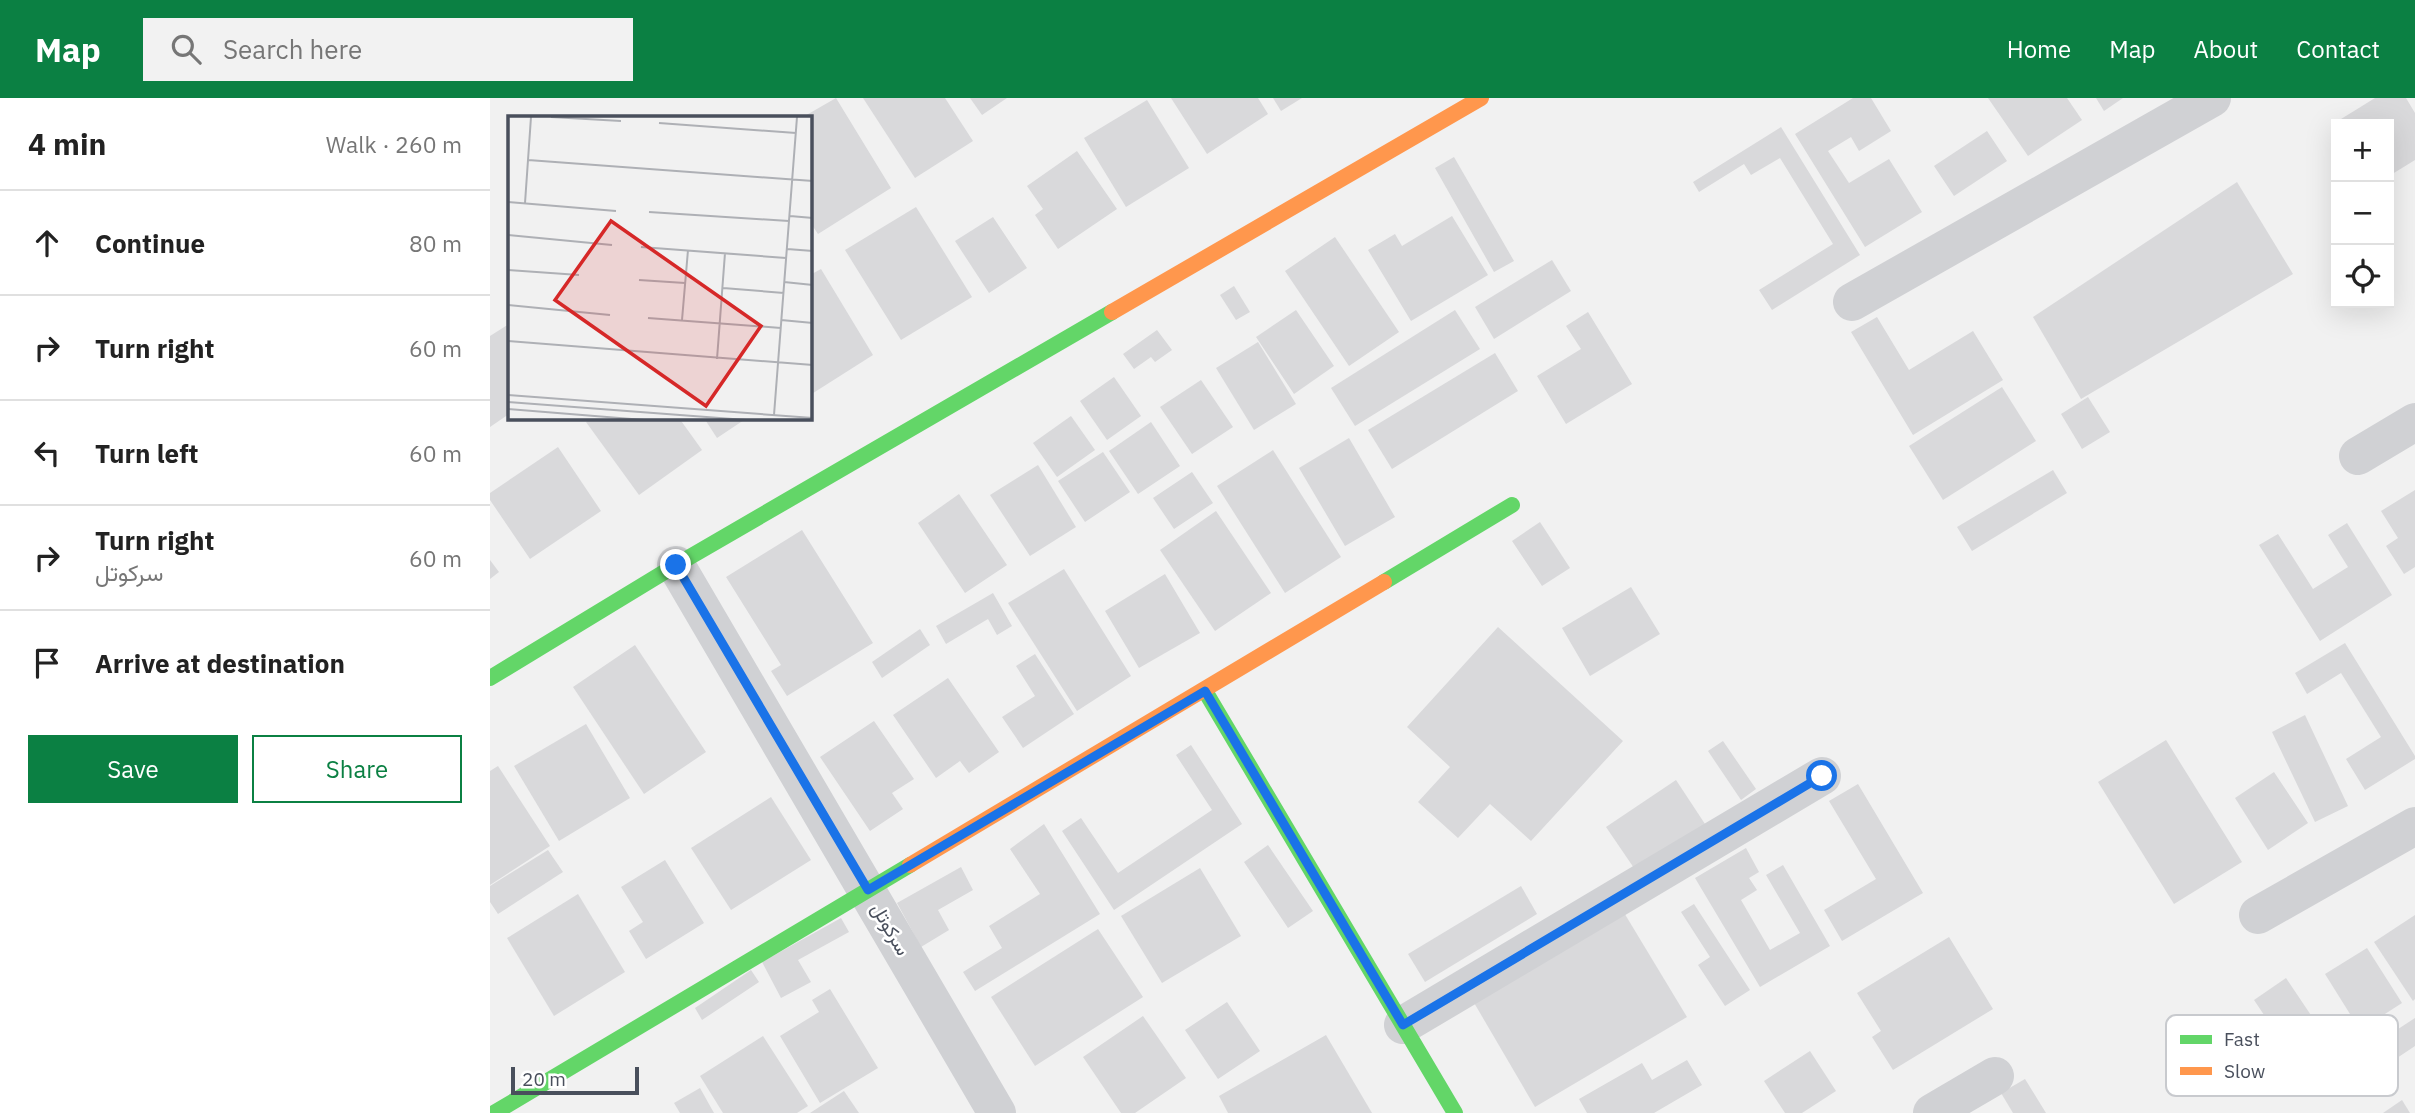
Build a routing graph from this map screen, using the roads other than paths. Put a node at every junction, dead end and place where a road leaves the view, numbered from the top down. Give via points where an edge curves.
1 (1481, 98) edge
2 (2212, 98) edge
3 (1852, 302) dead end
4 (2415, 422) edge
5 (2357, 456) dead end
6 (1512, 505) dead end
7 (676, 565) junction
8 (490, 678) edge
9 (1205, 691) junction
10 (1822, 776) dead end
11 (2415, 826) edge
12 (868, 890) junction
13 (2258, 915) dead end
14 (1403, 1025) junction
15 (1995, 1076) dead end
16 (494, 1113) edge
17 (997, 1113) edge
18 (1455, 1113) edge
19 (1932, 1113) edge

1 - 7 street
2 - 3 street
4 - 5 street
6 - 9 street
7 - 8 street
7 - 12 street, سرکوتل
9 - 12 street
9 - 14 street
10 - 14 street
11 - 13 street
12 - 16 street
12 - 17 street, سرکوتل
14 - 18 street
15 - 19 street

